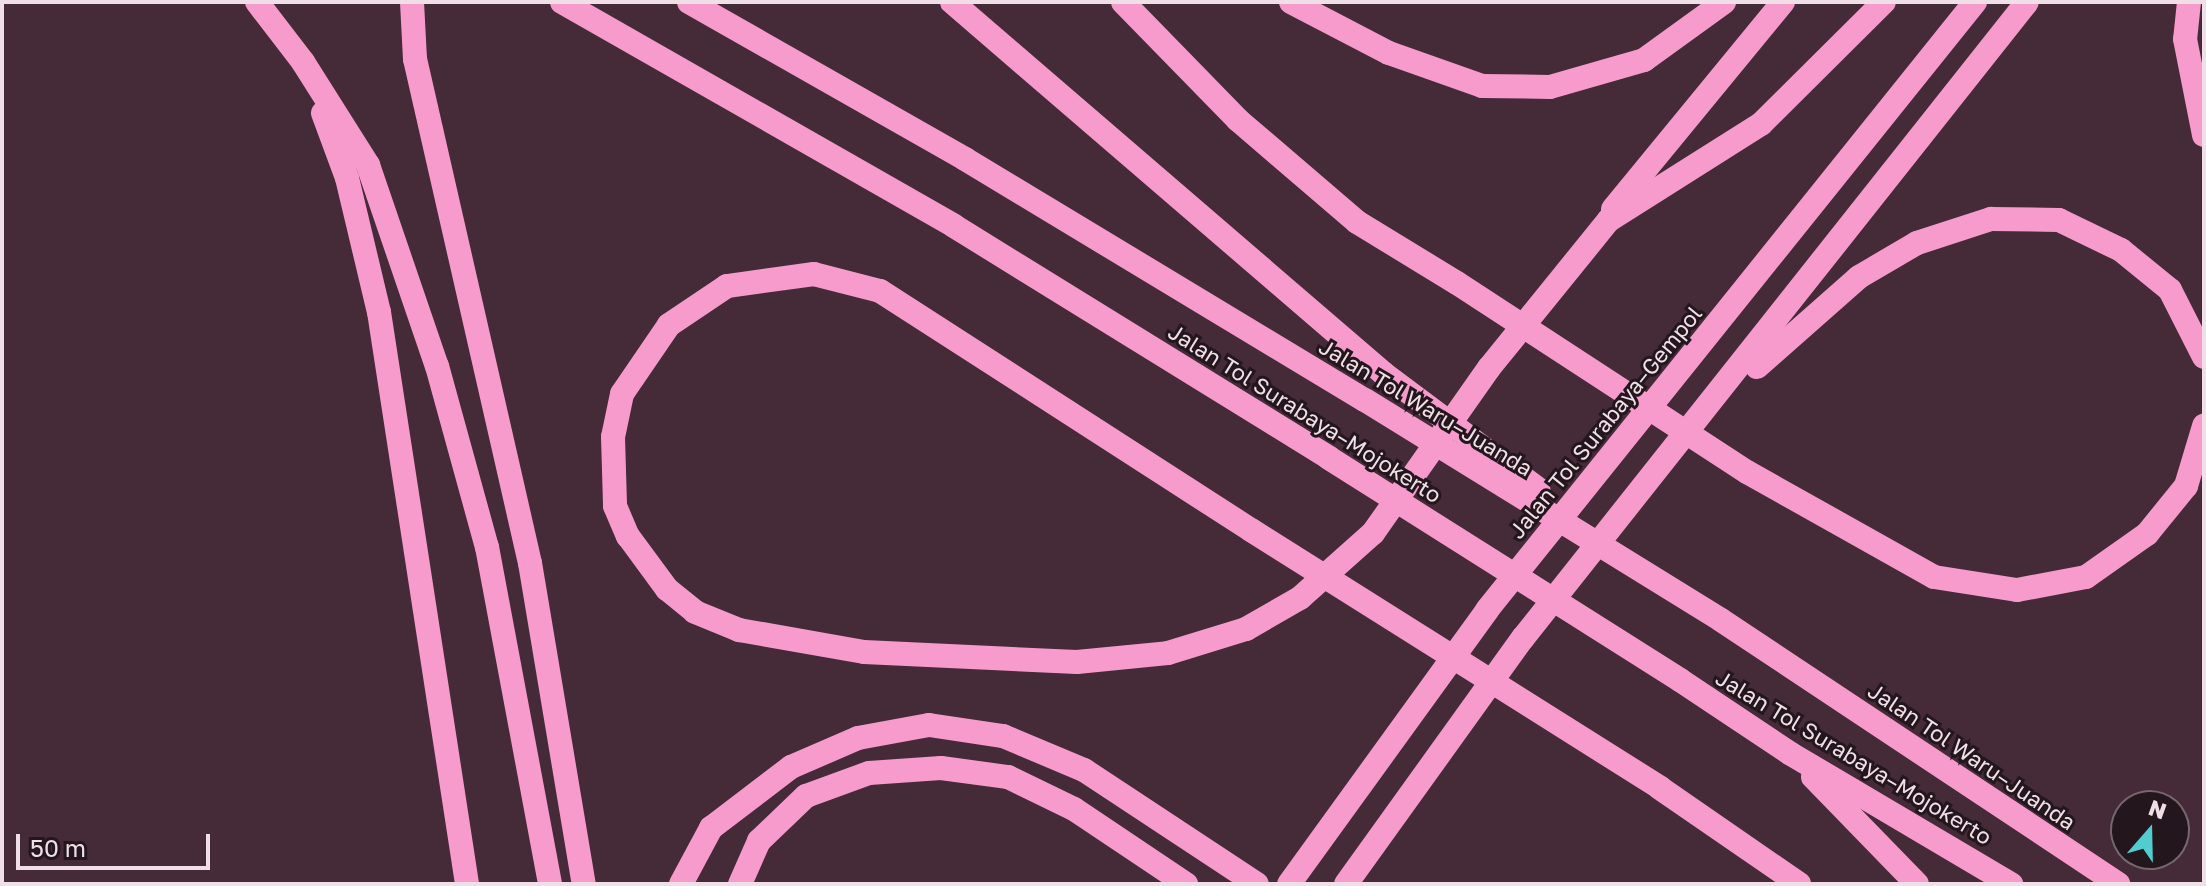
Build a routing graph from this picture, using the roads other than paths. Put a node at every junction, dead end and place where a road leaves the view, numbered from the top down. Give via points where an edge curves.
1 (257, 2) edge
2 (412, 2) edge
3 (562, 2) edge
4 (689, 2) edge
5 (952, 2) edge
6 (1123, 2) edge
7 (1291, 2) edge
8 (1724, 2) edge
9 (1783, 2) edge
10 (1884, 2) edge
11 (1975, 2) edge
12 (2027, 2) edge
13 (2189, 2) edge
14 (303, 62) junction
15 (2204, 135) edge
16 (1581, 248) junction
17 (2204, 357) edge
18 (2204, 426) edge
19 (1659, 471) junction
20 (1652, 576) junction
21 (1791, 754) junction
22 (1350, 798) junction
23 (1251, 879) edge
24 (467, 884) edge
25 (550, 884) edge
26 (584, 884) edge
27 (681, 884) edge
28 (740, 884) edge
29 (1186, 884) edge
30 (1269, 884) edge
31 (1289, 884) edge
32 (1346, 884) edge
33 (1799, 884) edge
34 (1917, 884) edge
35 (2011, 884) edge
36 (2118, 884) edge

1 - 14 highway
2 - 26 highway via 415,59 530,563
3 - 21 highway, Jalan Tol Surabaya–Mojokerto, bridge via 954,226
4 - 20 highway, Jalan Tol Waru–Juanda, bridge via 965,159
5 - 20 highway, bridge via 1383,373
6 - 18 highway, bridge via 1238,120 1357,222 1747,472 1934,577 2017,590 2086,577 2147,534 2186,486
7 - 8 highway via 1389,53 1482,86 1550,87 1644,60
9 - 16 highway
10 - 16 highway via 1761,124 1609,220
11 - 22 highway, Jalan Tol Surabaya–Gempol via 1487,610
12 - 19 highway
13 - 15 highway via 2185,39
14 - 24 highway via 347,178 379,312
14 - 25 highway via 368,165 437,366 487,547
16 - 33 highway, bridge via 1489,368 1390,513 1351,557 1300,598 1246,629 1168,653 1077,662 966,660 814,646 739,630 695,612 667,589 628,536 615,506 613,437 622,394 669,325 727,286 814,274 880,291 1251,530 1660,788
17 - 19 highway via 2170,290 2121,250 2059,220 1991,219 1917,243 1859,277 1779,344
19 - 32 highway via 1523,638
20 - 36 highway, Jalan Tol Waru–Juanda, bridge
21 - 34 highway
21 - 35 highway, Jalan Tol Surabaya–Mojokerto
22 - 30 highway
22 - 31 highway, Jalan Tol Surabaya–Gempol
23 - 27 highway via 1084,770 1003,736 929,725 858,738 791,767 711,828
28 - 29 highway via 759,841 806,796 869,773 941,768 1008,777 1087,817

